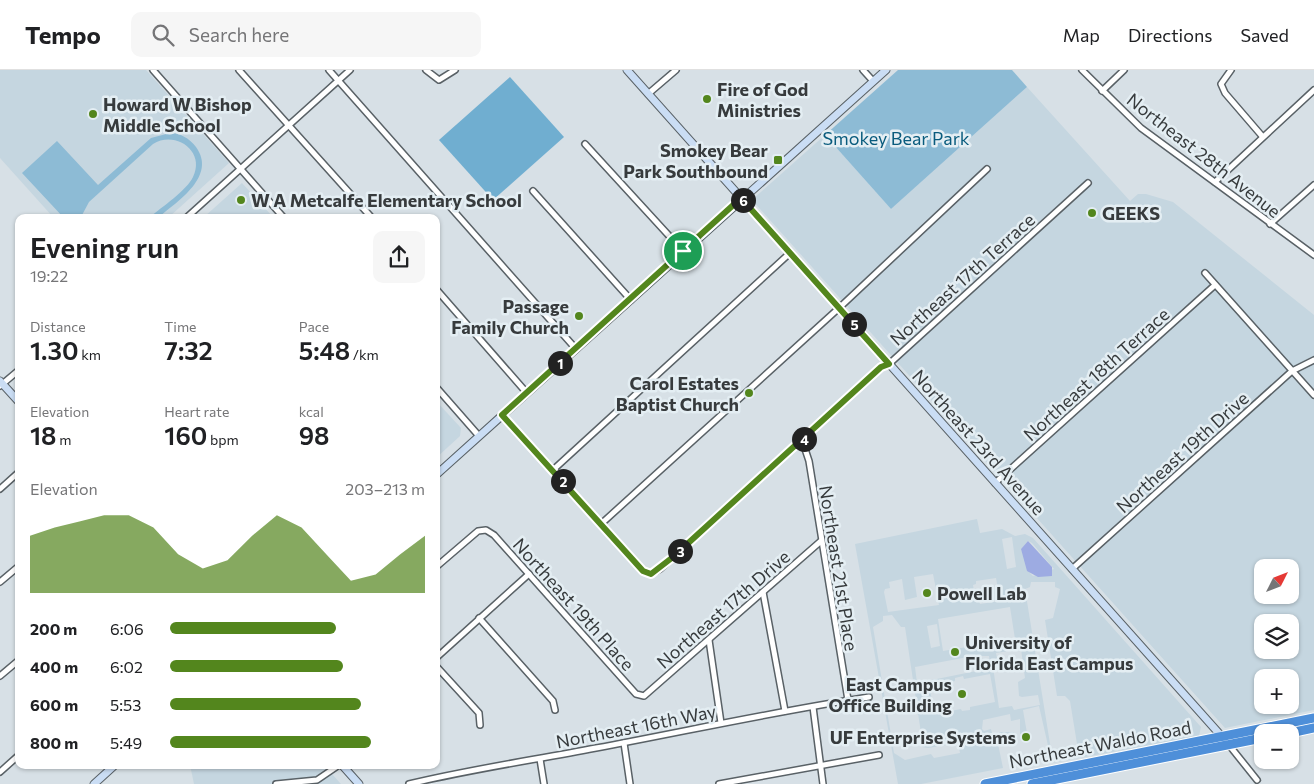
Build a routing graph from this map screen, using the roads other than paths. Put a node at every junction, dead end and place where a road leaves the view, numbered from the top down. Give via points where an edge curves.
1 (153, 70) edge
2 (239, 70) edge
3 (329, 70) edge
4 (350, 70) edge
5 (426, 70) edge
6 (455, 70) edge
7 (627, 70) edge
8 (676, 70) edge
9 (863, 70) edge
10 (886, 70) edge
11 (1082, 70) edge
12 (1124, 70) edge
13 (1231, 70) edge
14 (338, 80) junction
15 (873, 81) junction
16 (1314, 90) edge
17 (1102, 91) junction
18 (648, 94) junction
19 (288, 125) junction
20 (1262, 136) junction
21 (585, 144) dead end
22 (240, 168) junction
23 (987, 169) dead end
24 (1215, 182) junction
25 (1088, 184) dead end
26 (1314, 185) edge
27 (533, 192) dead end
28 (741, 198) junction
29 (190, 214) edge
30 (280, 214) edge
31 (368, 214) edge
32 (1270, 224) junction
33 (683, 251) junction
34 (790, 253) junction
35 (1314, 254) edge
36 (1205, 273) dead end
37 (1215, 285) junction
38 (440, 294) edge
39 (631, 300) junction
40 (839, 308) junction
41 (576, 349) junction
42 (1314, 360) edge
43 (889, 364) junction
44 (1292, 371) junction
45 (15, 373) edge
46 (1, 383) edge
47 (440, 392) edge
48 (526, 392) junction
49 (1314, 395) edge
50 (15, 398) edge
51 (502, 415) junction
52 (479, 436) junction
53 (802, 440) junction
54 (553, 470) junction
55 (440, 471) edge
56 (15, 476) edge
57 (995, 483) junction
58 (0, 489) edge
59 (601, 524) junction
60 (821, 541) junction
61 (440, 563) edge
62 (15, 569) edge
63 (1072, 569) junction
64 (529, 574) junction
65 (0, 582) edge
66 (763, 592) junction
67 (479, 618) junction
68 (709, 640) junction
69 (440, 654) edge
70 (15, 663) edge
71 (440, 670) edge
72 (0, 676) edge
73 (644, 696) joint
74 (869, 697) dead end
75 (848, 700) junction
76 (814, 707) junction
77 (555, 710) dead end
78 (785, 711) junction
79 (1314, 718) edge
80 (721, 723) junction
81 (480, 725) dead end
82 (1314, 728) edge
83 (1299, 731) edge
84 (1221, 736) junction
85 (1254, 740) edge
86 (624, 743) junction
87 (1229, 745) junction
88 (879, 755) dead end
89 (1122, 756) junction
90 (15, 759) edge
91 (540, 759) junction
92 (819, 766) junction
93 (1124, 766) junction
94 (111, 769) edge
95 (336, 769) edge
96 (345, 769) edge
97 (0, 772) edge
98 (1257, 780) dead end
99 (94, 784) edge
100 (276, 784) edge
101 (359, 784) edge
102 (409, 784) edge
103 (544, 784) edge
104 (630, 784) edge
105 (719, 784) edge
106 (823, 784) edge
107 (985, 784) edge
108 (1032, 784) edge

1 - 22 street
2 - 19 street
3 - 14 street
4 - 14 street
5 - 6 street via 441,79
7 - 18 main road, Northeast 23rd Avenue
8 - 18 street
9 - 15 street
10 - 15 main road
11 - 17 street, Northeast 28th Avenue
12 - 17 street
13 - 20 street via 1221,84 1225,93
14 - 19 street
14 - 41 street
15 - 28 main road
16 - 20 street
17 - 24 street, Northeast 28th Avenue via 1141,128
18 - 28 main road, Northeast 23rd Avenue
19 - 22 street
19 - 31 street
20 - 24 street
21 - 33 street
22 - 29 street
22 - 30 street
23 - 40 street
24 - 32 street, Northeast 28th Avenue
25 - 43 street, Northeast 17th Terrace
26 - 32 street
27 - 39 street
28 - 33 main road
28 - 34 main road, Northeast 23rd Avenue
32 - 35 street, Northeast 28th Avenue
33 - 39 main road
34 - 40 main road, Northeast 23rd Avenue
34 - 54 street
36 - 37 street
37 - 44 street
37 - 57 street, Northeast 18th Terrace
38 - 48 street
39 - 41 main road
40 - 43 main road, Northeast 23rd Avenue
40 - 59 street
41 - 48 main road
42 - 44 street, Northeast 19th Drive
43 - 53 street, Northeast 17th Terrace via 881,367
43 - 57 main road, Northeast 23rd Avenue
44 - 49 street
44 - 63 street, Northeast 19th Drive
45 - 46 street
46 - 50 main road
47 - 52 street
48 - 51 main road
51 - 52 main road
51 - 54 street
52 - 55 main road
53 - 59 street, Northeast 17th Terrace via 652,573 643,571
53 - 60 street, Northeast 21st Place via 809,461
54 - 59 street
56 - 58 street
57 - 63 main road, Northeast 23rd Avenue
60 - 66 street, Northeast 17th Drive
60 - 75 street, Northeast 21st Place
61 - 64 street, Northeast 19th Place via 471,536 484,530 494,535
62 - 65 street
63 - 84 main road, Northeast 23rd Avenue
64 - 67 street
64 - 73 street, Northeast 19th Place via 636,694
66 - 68 street, Northeast 17th Drive
66 - 78 street
67 - 69 street
67 - 77 street via 553,701
68 - 73 street, Northeast 17th Drive
68 - 80 street
70 - 72 street
71 - 81 street via 479,713
74 - 75 street, Northeast 16th Way
75 - 76 street, Northeast 16th Way
76 - 78 street, Northeast 16th Way
76 - 92 street
78 - 80 street, Northeast 16th Way
79 - 84 highway, Northeast Waldo Road
80 - 86 street, Northeast 16th Way
82 - 83 highway
84 - 87 main road, Northeast 23rd Avenue
84 - 89 highway, Northeast Waldo Road
85 - 87 highway, Northeast Waldo Road
86 - 91 street, Northeast 16th Way
86 - 104 street
87 - 93 highway, Northeast Waldo Road
87 - 98 street
88 - 92 street
89 - 93 highway
89 - 107 highway, Northeast Waldo Road
90 - 97 street
91 - 102 street, Northeast 16th Way via 486,766
91 - 103 street
92 - 105 street
92 - 106 street
93 - 108 highway, Northeast Waldo Road
94 - 99 main road
95 - 100 street via 317,780
96 - 101 main road

